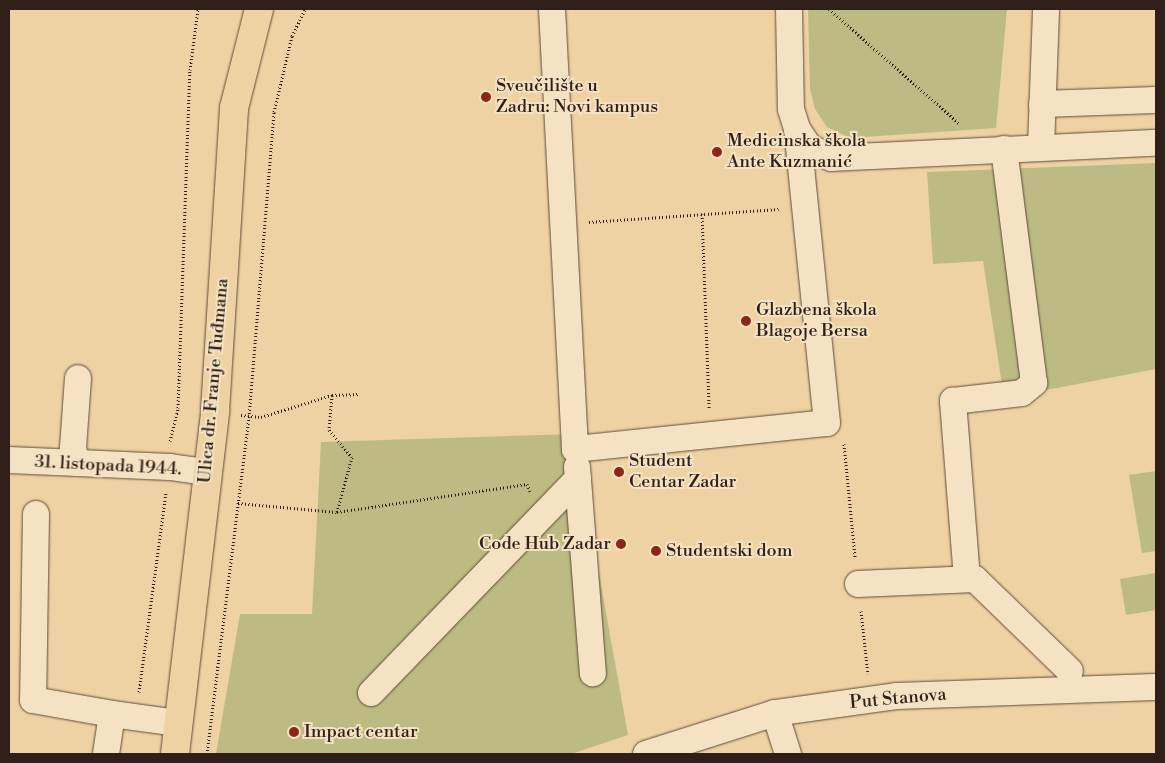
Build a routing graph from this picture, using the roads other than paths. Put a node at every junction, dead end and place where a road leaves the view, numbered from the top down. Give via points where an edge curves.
1 (259, 9) edge
2 (552, 9) edge
3 (789, 9) edge
4 (1046, 9) edge
5 (1156, 100) edge
6 (1042, 104) junction
7 (797, 129) junction
8 (1156, 143) edge
9 (1041, 147) junction
10 (996, 149) junction
11 (78, 378) dead end
12 (575, 449) junction
13 (9, 460) edge
14 (77, 463) junction
15 (208, 472) junction
16 (578, 478) junction
17 (36, 514) dead end
18 (967, 579) junction
19 (858, 584) dead end
20 (1070, 672) dead end
21 (593, 673) dead end
22 (1156, 687) edge
23 (371, 693) dead end
24 (775, 713) junction
25 (112, 714) junction
26 (178, 723) junction
27 (106, 754) edge
28 (175, 754) edge
29 (646, 754) edge
30 (788, 754) edge

1 - 15 main road, Ulica dr. Franje Tuđmana via 234,108 215,410
2 - 12 street
3 - 7 street via 791,109
4 - 6 street
5 - 6 street
6 - 9 street
7 - 10 street via 809,148 832,158
7 - 12 street via 827,423
8 - 9 street
9 - 10 street
10 - 18 street via 1034,383 1022,393 953,401
11 - 14 street via 73,448
12 - 16 street
13 - 14 street, 31. listopada 1944.
14 - 15 street, 31. listopada 1944.
15 - 26 main road, Ulica dr. Franje Tuđmana
16 - 21 street
16 - 23 street
17 - 25 street via 33,700
18 - 19 street
18 - 20 street via 975,579
22 - 24 street, Put Stanova via 896,696
24 - 29 street, Put Stanova
24 - 30 street
25 - 26 street
25 - 27 street
26 - 28 main road, Ulica dr. Franje Tuđmana

